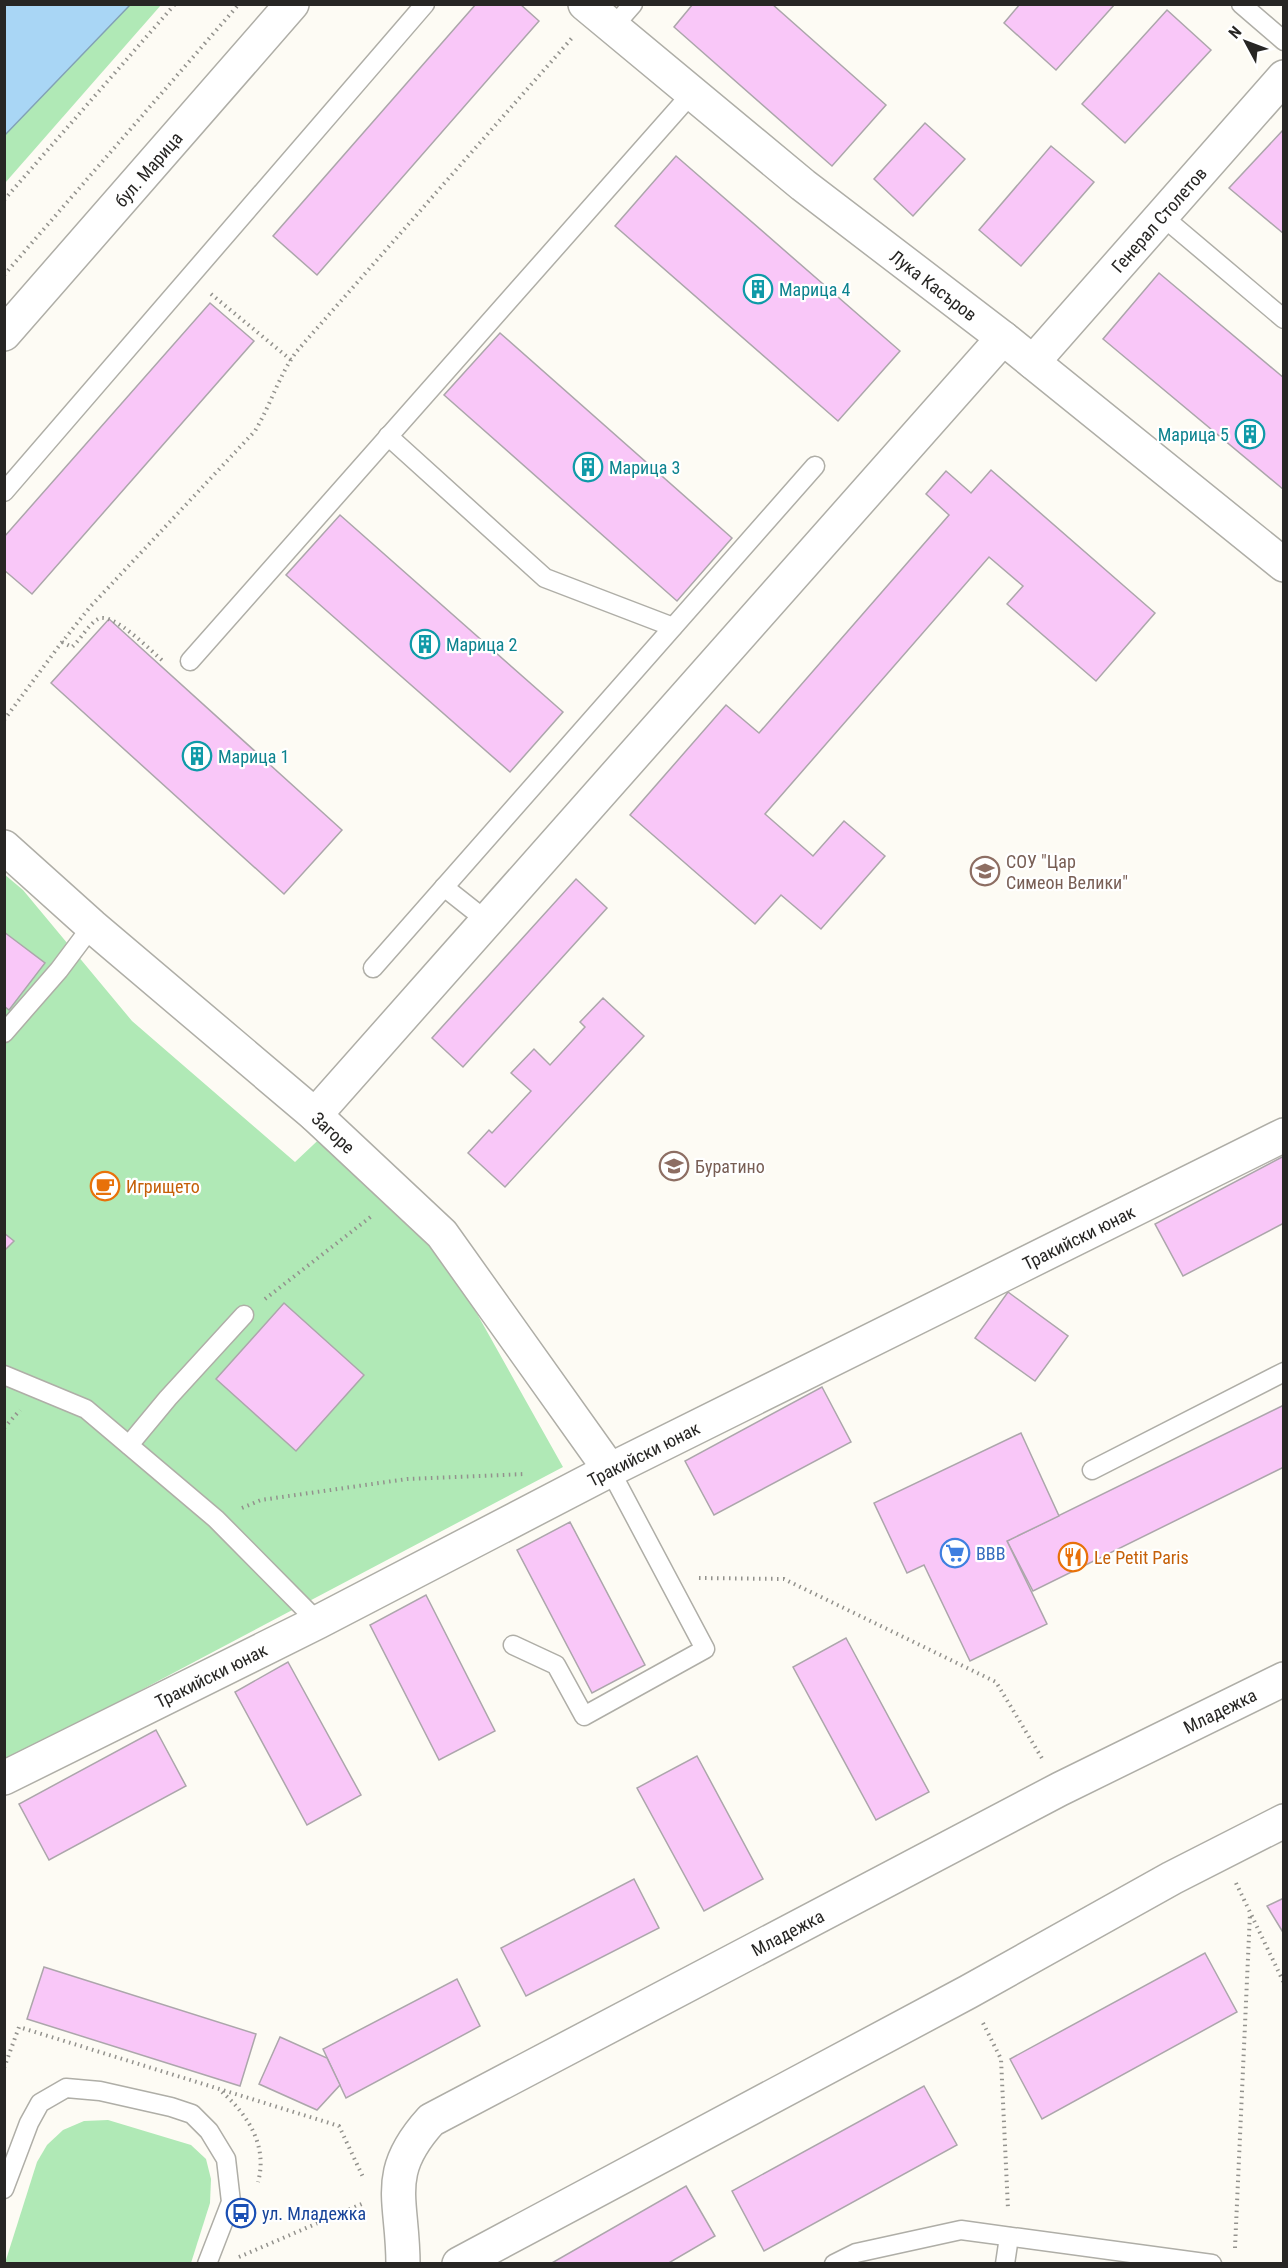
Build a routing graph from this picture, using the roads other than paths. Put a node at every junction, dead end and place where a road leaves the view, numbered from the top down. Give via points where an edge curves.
1 (292, 4) edge
2 (425, 4) edge
3 (1241, 4) edge
4 (607, 12) edge
5 (1284, 41) edge
6 (1284, 77) edge
7 (692, 93) junction
8 (1162, 216) junction
9 (1284, 319) edge
10 (4, 334) edge
11 (1003, 338) junction
12 (1033, 362) junction
13 (388, 436) junction
14 (815, 466) dead end
15 (4, 492) edge
16 (1284, 565) edge
17 (673, 627) junction
18 (190, 661) road end
19 (4, 847) edge
20 (444, 887) junction
21 (487, 921) junction
22 (92, 926) junction
23 (373, 968) dead end
24 (4, 1033) edge
25 (315, 1115) junction
26 (1284, 1135) edge
27 (244, 1315) road end
28 (1284, 1372) edge
29 (4, 1375) edge
30 (129, 1445) junction
31 (610, 1470) junction
32 (1092, 1470) dead end
33 (318, 1622) junction
34 (513, 1645) dead end
35 (1284, 1679) edge
36 (4, 1778) edge
37 (1284, 1821) edge
38 (4, 2189) edge
39 (1009, 2237) junction
40 (207, 2264) edge
41 (403, 2264) edge
42 (459, 2264) edge
43 (834, 2264) edge
44 (1005, 2264) edge
45 (1212, 2264) edge

1 - 10 street, бул. Марица
2 - 15 lane
3 - 5 lane
4 - 7 street, Лука Касъров
6 - 8 street, Генерал Столетов
7 - 11 street, Лука Касъров via 803,185
7 - 13 lane
8 - 9 lane
8 - 12 street, Генерал Столетов
11 - 12 street, Лука Касъров
11 - 21 street
12 - 16 street, Лука Касъров
13 - 17 lane via 545,578
13 - 18 lane
14 - 17 lane
17 - 20 lane
19 - 22 street, Загоре
20 - 21 lane
20 - 23 lane
21 - 25 street
22 - 24 lane
22 - 25 street, Загоре
25 - 31 street, Загоре via 442,1234
26 - 31 street, Тракийски юнак
27 - 30 lane
28 - 32 lane
29 - 30 lane via 86,1409
30 - 33 lane via 216,1519
31 - 33 street, Тракийски юнак
31 - 34 lane via 705,1649 584,1716 556,1665
33 - 36 street, Тракийски юнак
35 - 41 street, Младежка via 1060,1789 431,2120 404,2155 398,2182
37 - 42 street
38 - 40 lane via 40,2103 66,2088 100,2091 192,2114 209,2131 226,2159 231,2202
39 - 43 lane via 961,2230 856,2253
39 - 44 lane
39 - 45 lane

